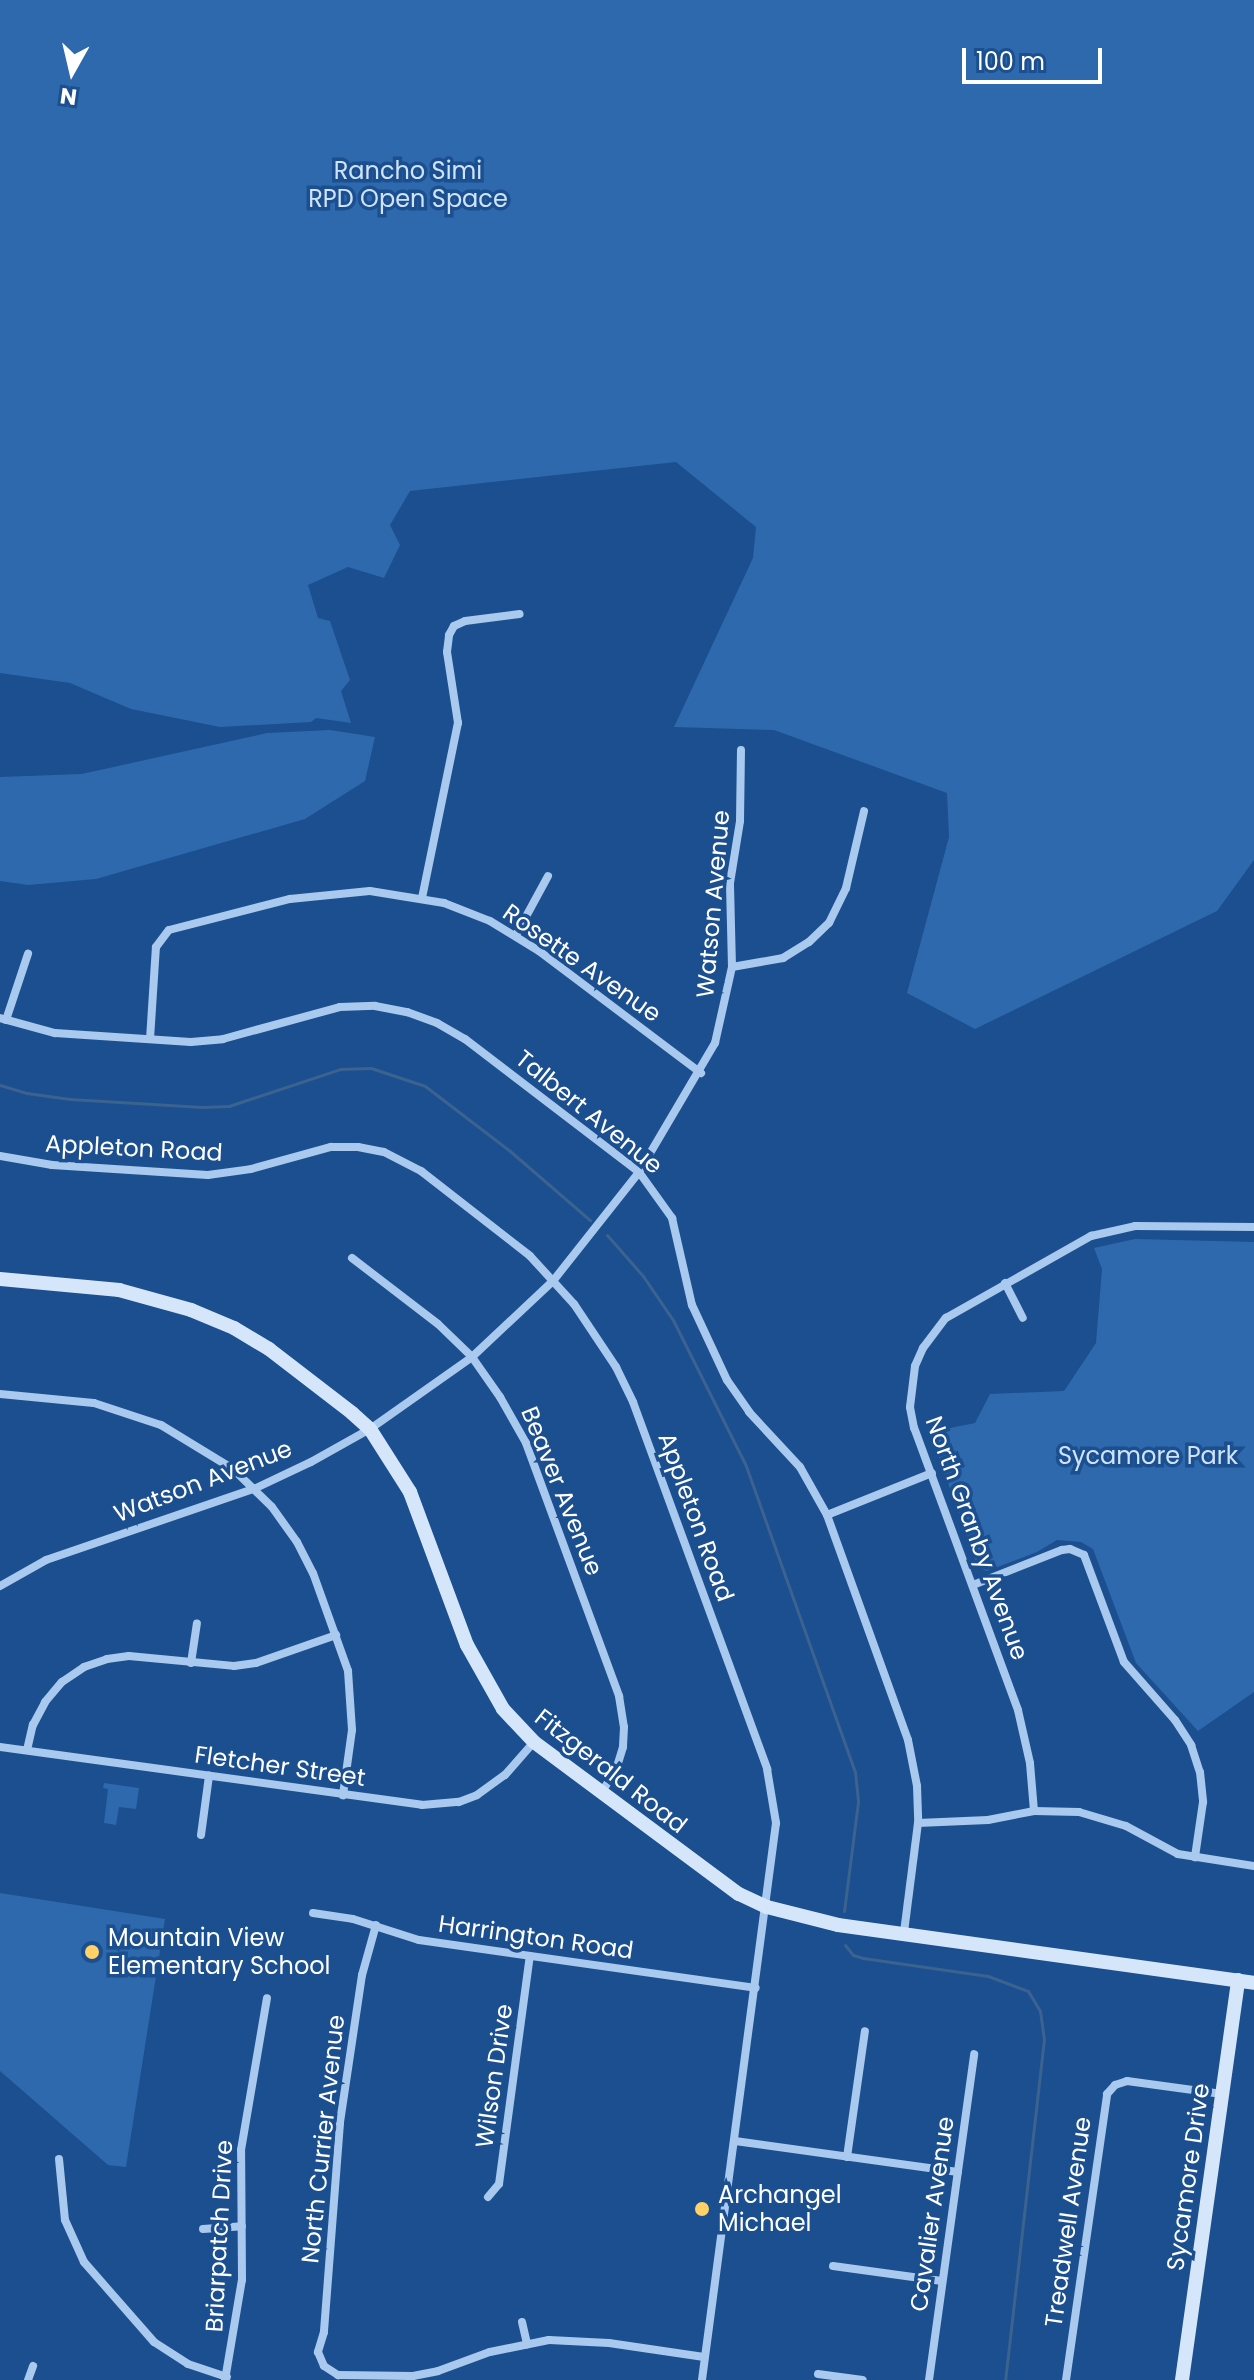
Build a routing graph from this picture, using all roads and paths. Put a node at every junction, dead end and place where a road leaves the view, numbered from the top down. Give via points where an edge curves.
1 (520, 614) dead end
2 (741, 750) dead end
3 (864, 811) dead end
4 (548, 876) dead end
5 (422, 898) junction
6 (516, 935) junction
7 (28, 954) dead end
8 (732, 967) junction
9 (3, 1019) edge
10 (150, 1039) junction
11 (701, 1073) junction
12 (0, 1156) edge
13 (639, 1172) junction
14 (1254, 1227) edge
15 (352, 1258) dead end
16 (0, 1279) edge
17 (553, 1281) junction
18 (1005, 1283) junction
19 (1023, 1318) dead end
20 (472, 1357) junction
21 (0, 1394) edge
22 (370, 1429) junction
23 (932, 1473) junction
24 (256, 1488) junction
25 (827, 1515) junction
26 (973, 1585) junction
27 (0, 1586) edge
28 (197, 1623) dead end
29 (336, 1635) junction
30 (191, 1663) junction
31 (534, 1742) junction
32 (0, 1747) edge
33 (27, 1750) junction
34 (209, 1776) junction
35 (601, 1794) junction
36 (343, 1795) junction
37 (1034, 1811) junction
38 (918, 1823) junction
39 (201, 1835) dead end
40 (1195, 1857) junction
41 (1254, 1866) edge
42 (767, 1907) junction
43 (313, 1913) dead end
44 (376, 1925) junction
45 (904, 1933) junction
46 (530, 1956) junction
47 (1238, 1980) junction
48 (1254, 1983) edge
49 (756, 1988) junction
50 (267, 1998) dead end
51 (865, 2031) dead end
52 (974, 2054) dead end
53 (1222, 2094) junction
54 (735, 2141) junction
55 (847, 2157) junction
56 (59, 2159) dead end
57 (958, 2172) junction
58 (488, 2197) dead end
59 (242, 2226) junction
60 (203, 2229) dead end
61 (833, 2266) dead end
62 (942, 2281) junction
63 (522, 2322) dead end
64 (527, 2344) junction
65 (704, 2357) junction
66 (33, 2366) dead end
67 (818, 2374) dead end
68 (226, 2378) edge
69 (28, 2380) edge
70 (702, 2380) edge
71 (863, 2380) edge
72 (929, 2380) edge
73 (1066, 2380) edge
74 (1182, 2380) edge

1 - 5 street via 465,621 449,635 458,723
2 - 8 street, Watson Avenue via 740,821 730,883
3 - 8 street via 846,888 829,923 783,958
4 - 6 street
5 - 6 street, Rosette Avenue via 467,911
5 - 10 street, Rosette Avenue via 370,891 321,893 169,930 156,947
6 - 11 street, Rosette Avenue
7 - 9 street
8 - 11 street, Watson Avenue via 715,1043
9 - 10 street, Talbert Avenue via 55,1033
10 - 13 street, Talbert Avenue via 223,1039 340,1007 407,1012 465,1039
11 - 13 street, Watson Avenue
12 - 17 street, Appleton Road via 52,1165 208,1175 331,1147 384,1152 421,1171 510,1239
13 - 17 street, Watson Avenue
13 - 25 street, Talbert Avenue via 672,1218 692,1305 727,1380 800,1467
14 - 18 street, North Granby Avenue via 1110,1229
15 - 20 street, Beaver Avenue
16 - 22 main road, Fitzgerald Road via 119,1290 220,1322 269,1349
17 - 20 street, Watson Avenue
17 - 42 street, Appleton Road via 596,1335 633,1402 767,1769 776,1823
18 - 19 street
18 - 23 street, North Granby Avenue via 946,1318 915,1366 910,1407
20 - 22 street, Watson Avenue
20 - 35 street, Beaver Avenue via 526,1443 619,1696 623,1747
21 - 24 street via 66,1398 123,1411 195,1443
22 - 24 street, Watson Avenue
22 - 31 main road, Fitzgerald Road via 410,1492 479,1672
23 - 25 street
23 - 26 street, North Granby Avenue
24 - 27 street, Watson Avenue via 46,1560
24 - 29 street via 297,1542
25 - 38 street, Talbert Avenue via 908,1740
26 - 37 street, North Granby Avenue via 1024,1730
26 - 40 street via 1062,1550 1077,1550 1089,1561 1124,1662 1191,1745 1203,1802
28 - 30 street
29 - 30 street via 256,1663
29 - 36 street via 353,1704
30 - 33 street via 129,1656 84,1667 45,1702
31 - 35 main road, Fitzgerald Road
31 - 36 street, Fletcher Street via 494,1784 459,1802 422,1805
32 - 33 street, Fletcher Street
33 - 34 street, Fletcher Street
34 - 36 street, Fletcher Street
34 - 39 street
35 - 42 main road, Fitzgerald Road via 714,1879
37 - 38 street via 988,1820
37 - 40 street via 1103,1817 1162,1848
38 - 45 street, Talbert Avenue
40 - 41 street
42 - 45 main road, Fitzgerald Road via 802,1918
42 - 49 street, Appleton Road
43 - 44 street, Harrington Road
44 - 46 street, Harrington Road via 419,1940
44 - 64 street, North Currier Avenue via 362,1975 340,2123 320,2359 338,2375 413,2376
45 - 47 main road, Fitzgerald Road
46 - 49 street, Harrington Road
46 - 58 street, Wilson Drive via 499,2184
47 - 48 main road, Fitzgerald Road
47 - 53 main road, Sycamore Drive
49 - 54 street, Appleton Road
50 - 59 street, Briarpatch Drive via 241,2150
51 - 55 street
52 - 57 street, Cavalier Avenue
53 - 73 street, Treadwell Avenue via 1127,2081 1107,2094
53 - 74 main road, Sycamore Drive
54 - 55 street
54 - 65 street, Appleton Road
55 - 57 street
56 - 68 street via 65,2220 84,2262 154,2342 188,2364
57 - 62 street, Cavalier Avenue
59 - 60 street
59 - 68 street, Briarpatch Drive via 242,2280
61 - 62 street
62 - 72 street, Cavalier Avenue
63 - 64 street
64 - 65 street via 579,2340
65 - 70 street, Appleton Road
66 - 69 street
67 - 71 street

